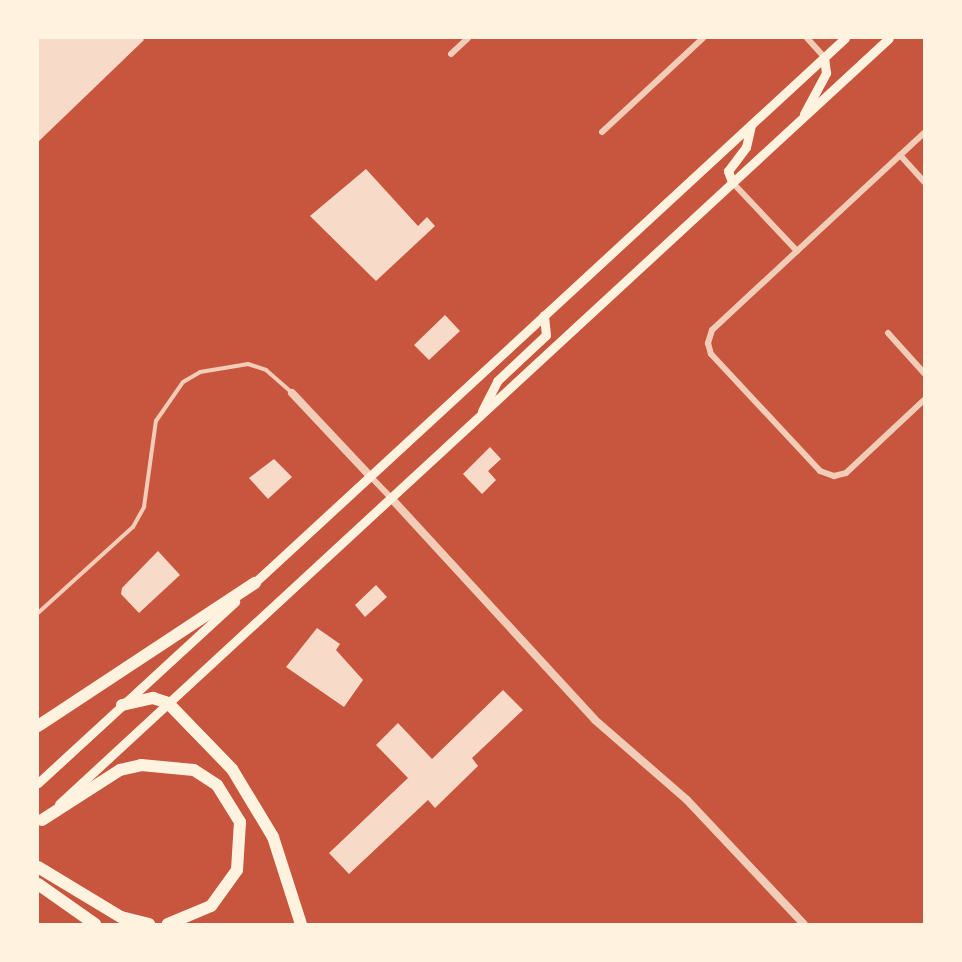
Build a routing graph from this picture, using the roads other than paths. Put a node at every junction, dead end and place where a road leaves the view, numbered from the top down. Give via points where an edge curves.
1 (468, 38) edge
2 (703, 38) edge
3 (807, 38) edge
4 (845, 38) edge
5 (888, 38) edge
6 (451, 54) dead end
7 (824, 57) junction
8 (803, 117) junction
9 (751, 125) junction
10 (602, 132) dead end
11 (924, 133) edge
12 (900, 155) junction
13 (732, 182) junction
14 (924, 182) edge
15 (797, 251) junction
16 (543, 315) junction
17 (888, 333) dead end
18 (924, 373) edge
19 (292, 393) joint
20 (924, 400) edge
21 (480, 416) junction
22 (370, 476) junction
23 (391, 498) junction
24 (255, 583) junction
25 (38, 613) edge
26 (168, 703) junction
27 (122, 705) junction
28 (38, 726) edge
29 (38, 783) edge
30 (40, 822) edge
31 (38, 867) edge
32 (38, 884) edge
33 (95, 924) edge
34 (149, 924) edge
35 (168, 924) edge
36 (301, 924) edge
37 (804, 924) edge

1 - 6 street
2 - 10 street
3 - 7 street
4 - 7 main road
5 - 8 main road
7 - 8 main road via 826,73
7 - 9 main road
8 - 13 main road
9 - 13 main road via 746,147 728,171
9 - 16 main road
11 - 12 street
12 - 14 street
12 - 15 street
13 - 15 street
13 - 21 main road
15 - 20 street via 712,330 708,343 711,354 820,471 834,476 846,473
16 - 21 main road via 546,335 497,381
16 - 22 main road
17 - 18 street
19 - 22 street
19 - 25 lane via 266,370 248,364 200,372 183,382 156,421 146,498 133,527
21 - 23 main road
22 - 23 street
22 - 24 main road
23 - 26 main road
23 - 37 street via 595,720 687,800
24 - 27 main road
24 - 28 highway
26 - 27 highway via 153,698
26 - 30 main road
26 - 36 highway via 232,769 261,812
27 - 29 main road
30 - 35 highway via 120,770 141,765 194,770 217,785 240,822 237,870 211,906
31 - 34 highway via 121,917
32 - 33 highway

